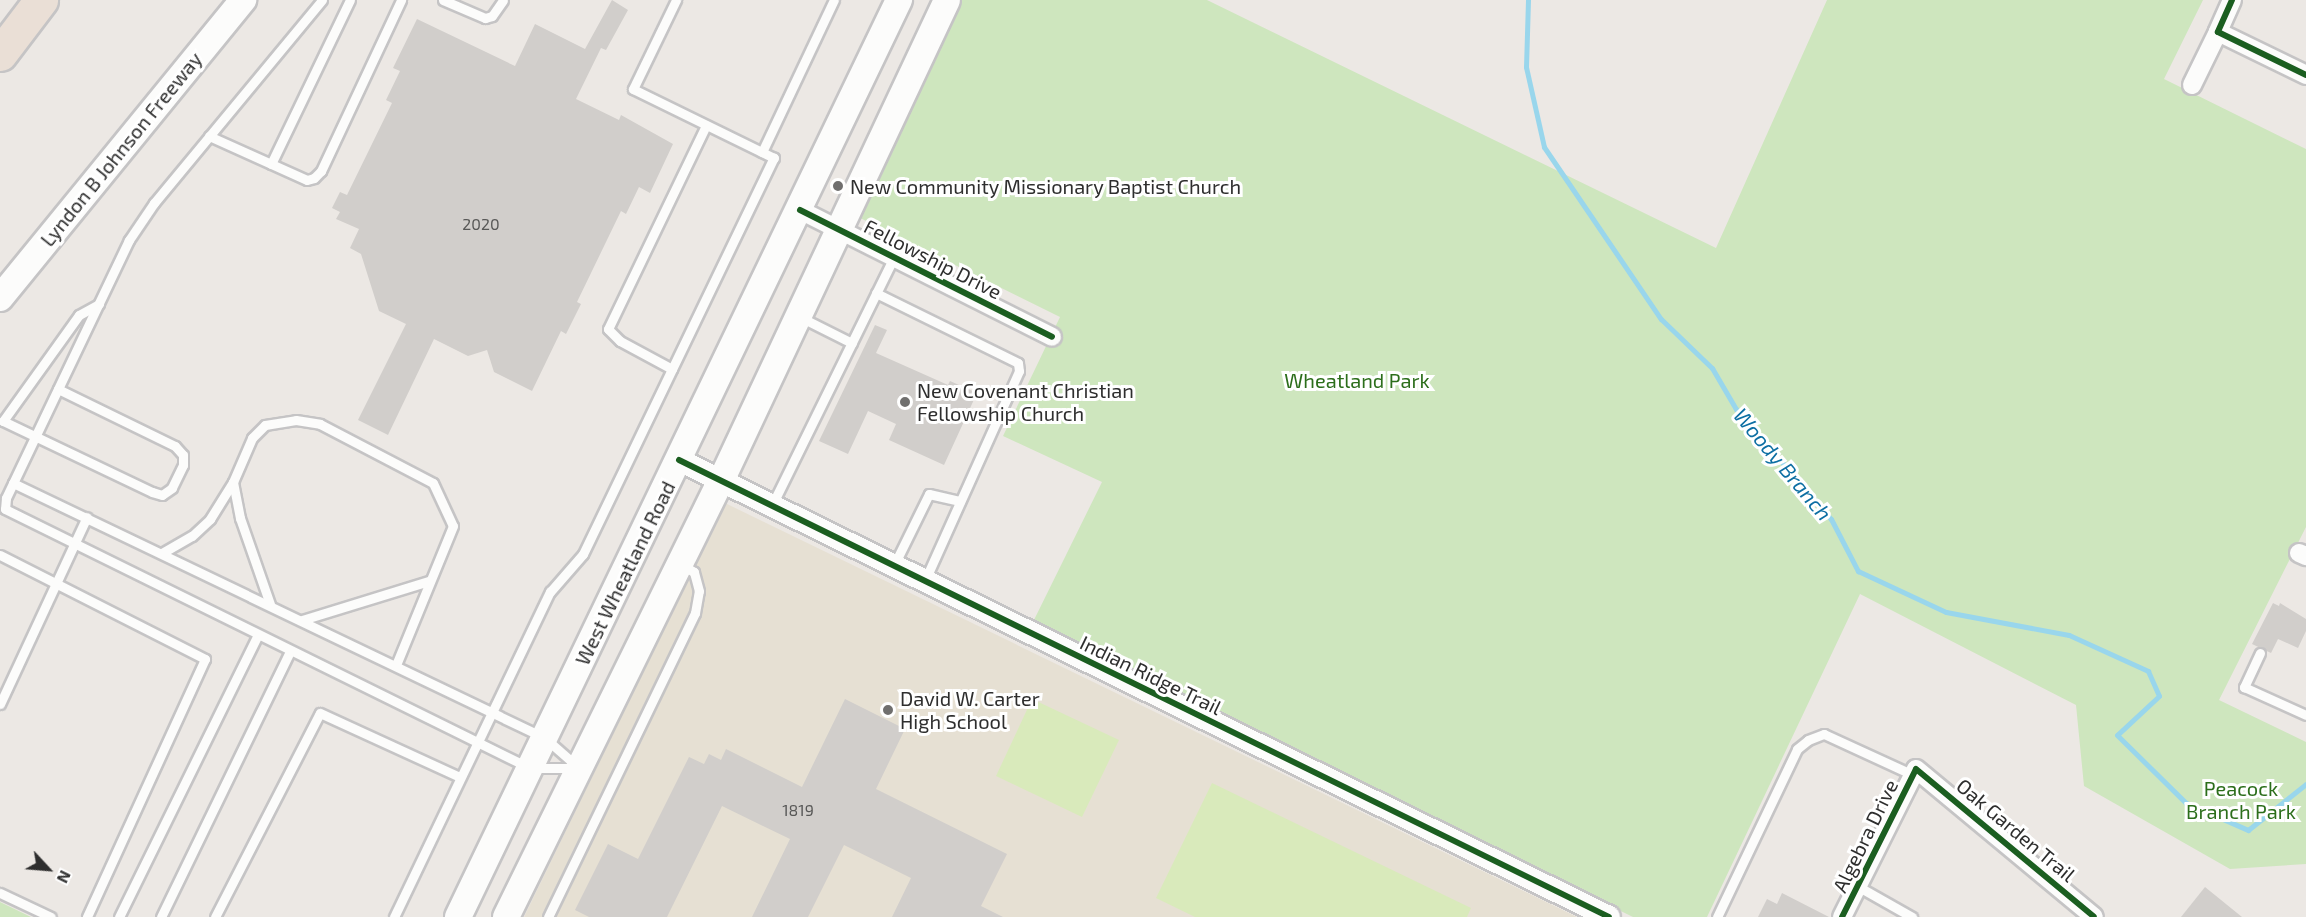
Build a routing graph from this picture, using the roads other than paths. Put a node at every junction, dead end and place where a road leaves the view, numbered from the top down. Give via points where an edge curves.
1 (41, 0) edge
2 (47, 0) edge
3 (243, 0) edge
4 (322, 0) edge
5 (350, 0) edge
6 (401, 0) edge
7 (443, 0) edge
8 (503, 0) edge
9 (676, 0) edge
10 (834, 0) edge
11 (899, 0) edge
12 (947, 0) edge
13 (2232, 0) edge
14 (19, 28) junction
15 (2218, 32) junction
16 (0, 54) edge
17 (2306, 75) edge
18 (2192, 85) dead end
19 (706, 125) junction
20 (209, 136) junction
21 (762, 152) junction
22 (271, 164) junction
23 (800, 210) junction
24 (838, 229) junction
25 (894, 257) junction
26 (876, 293) junction
27 (0, 298) edge
28 (99, 304) junction
29 (798, 316) junction
30 (1052, 337) dead end
31 (852, 343) junction
32 (672, 369) junction
33 (58, 389) junction
34 (36, 436) junction
35 (679, 460) junction
36 (721, 481) junction
37 (233, 482) junction
38 (13, 483) junction
39 (960, 501) junction
40 (771, 507) junction
41 (87, 517) junction
42 (74, 545) junction
43 (162, 552) junction
44 (0, 555) edge
45 (680, 564) junction
46 (893, 567) junction
47 (429, 581) junction
48 (924, 582) junction
49 (56, 583) junction
50 (270, 604) junction
51 (302, 620) junction
52 (258, 635) junction
53 (290, 651) junction
54 (2260, 653) dead end
55 (396, 665) junction
56 (0, 704) edge
57 (491, 711) junction
58 (2306, 715) edge
59 (545, 738) junction
60 (477, 742) junction
61 (530, 768) junction
62 (580, 768) junction
63 (1915, 772) junction
64 (460, 777) junction
65 (1858, 887) junction
66 (0, 893) edge
67 (51, 917) edge
68 (87, 917) edge
69 (119, 917) edge
70 (161, 917) edge
71 (215, 917) edge
72 (394, 917) edge
73 (458, 917) edge
74 (506, 917) edge
75 (548, 917) edge
76 (1609, 917) edge
77 (1717, 917) edge
78 (1842, 917) edge
79 (1912, 917) edge
80 (2094, 917) edge

1 - 14 highway
2 - 14 highway
3 - 27 main road, Lyndon B Johnson Freeway
4 - 20 lane
5 - 22 lane
6 - 22 lane via 321,171 308,180
7 - 8 lane via 485,18
9 - 19 lane via 633,89
10 - 21 lane
11 - 23 main road, West Wheatland Road
12 - 24 main road
13 - 15 street
14 - 16 highway
15 - 17 street
15 - 18 street
19 - 21 lane
19 - 32 lane via 608,329 620,341
20 - 22 lane
20 - 28 lane via 129,240
21 - 32 lane via 774,158
23 - 24 street, Fellowship Drive
23 - 35 main road, West Wheatland Road
24 - 25 street, Fellowship Drive
24 - 29 main road
25 - 26 lane
25 - 30 street, Fellowship Drive
26 - 31 lane
26 - 39 lane via 1018,363 1019,371
28 - 33 lane
28 - 34 lane via 79,315 3,420
29 - 31 lane
29 - 36 main road
31 - 40 lane
32 - 57 lane via 583,554 550,592
33 - 34 lane
33 - 34 lane via 175,446 183,455 183,465 172,488 162,495
34 - 38 lane
35 - 36 street, Indian Ridge Trail
35 - 59 main road, West Wheatland Road
36 - 40 street, Indian Ridge Trail
36 - 45 main road
37 - 43 lane via 210,519 192,537
37 - 47 lane via 252,438 265,425 296,420 320,424 433,483 453,526
37 - 50 lane via 240,518
38 - 41 lane
38 - 42 lane via 5,509
39 - 46 lane via 929,494
39 - 48 lane
40 - 46 street, Indian Ridge Trail
41 - 42 lane
41 - 43 lane
42 - 49 lane
42 - 52 lane
43 - 50 lane
44 - 49 lane
45 - 62 main road
45 - 75 lane via 694,572 699,591 695,613
46 - 48 street, Indian Ridge Trail
47 - 51 lane
47 - 55 lane
48 - 76 street, Indian Ridge Trail
49 - 56 lane
49 - 68 lane via 200,654 206,663
50 - 51 lane
51 - 55 lane
52 - 53 lane
52 - 69 lane
53 - 60 lane
53 - 70 lane
54 - 58 lane via 2244,687
55 - 57 lane
57 - 59 lane
57 - 60 lane
59 - 61 main road, West Wheatland Road
59 - 62 lane
60 - 61 lane
60 - 64 lane
61 - 62 lane
61 - 73 main road, West Wheatland Road
62 - 74 main road
63 - 65 street, Algebra Drive
63 - 77 lane via 1824,734 1808,740 1797,749
63 - 80 street, Oak Garden Trail
64 - 71 lane via 320,713
64 - 72 lane
65 - 78 street, Algebra Drive
65 - 79 lane
66 - 67 lane

